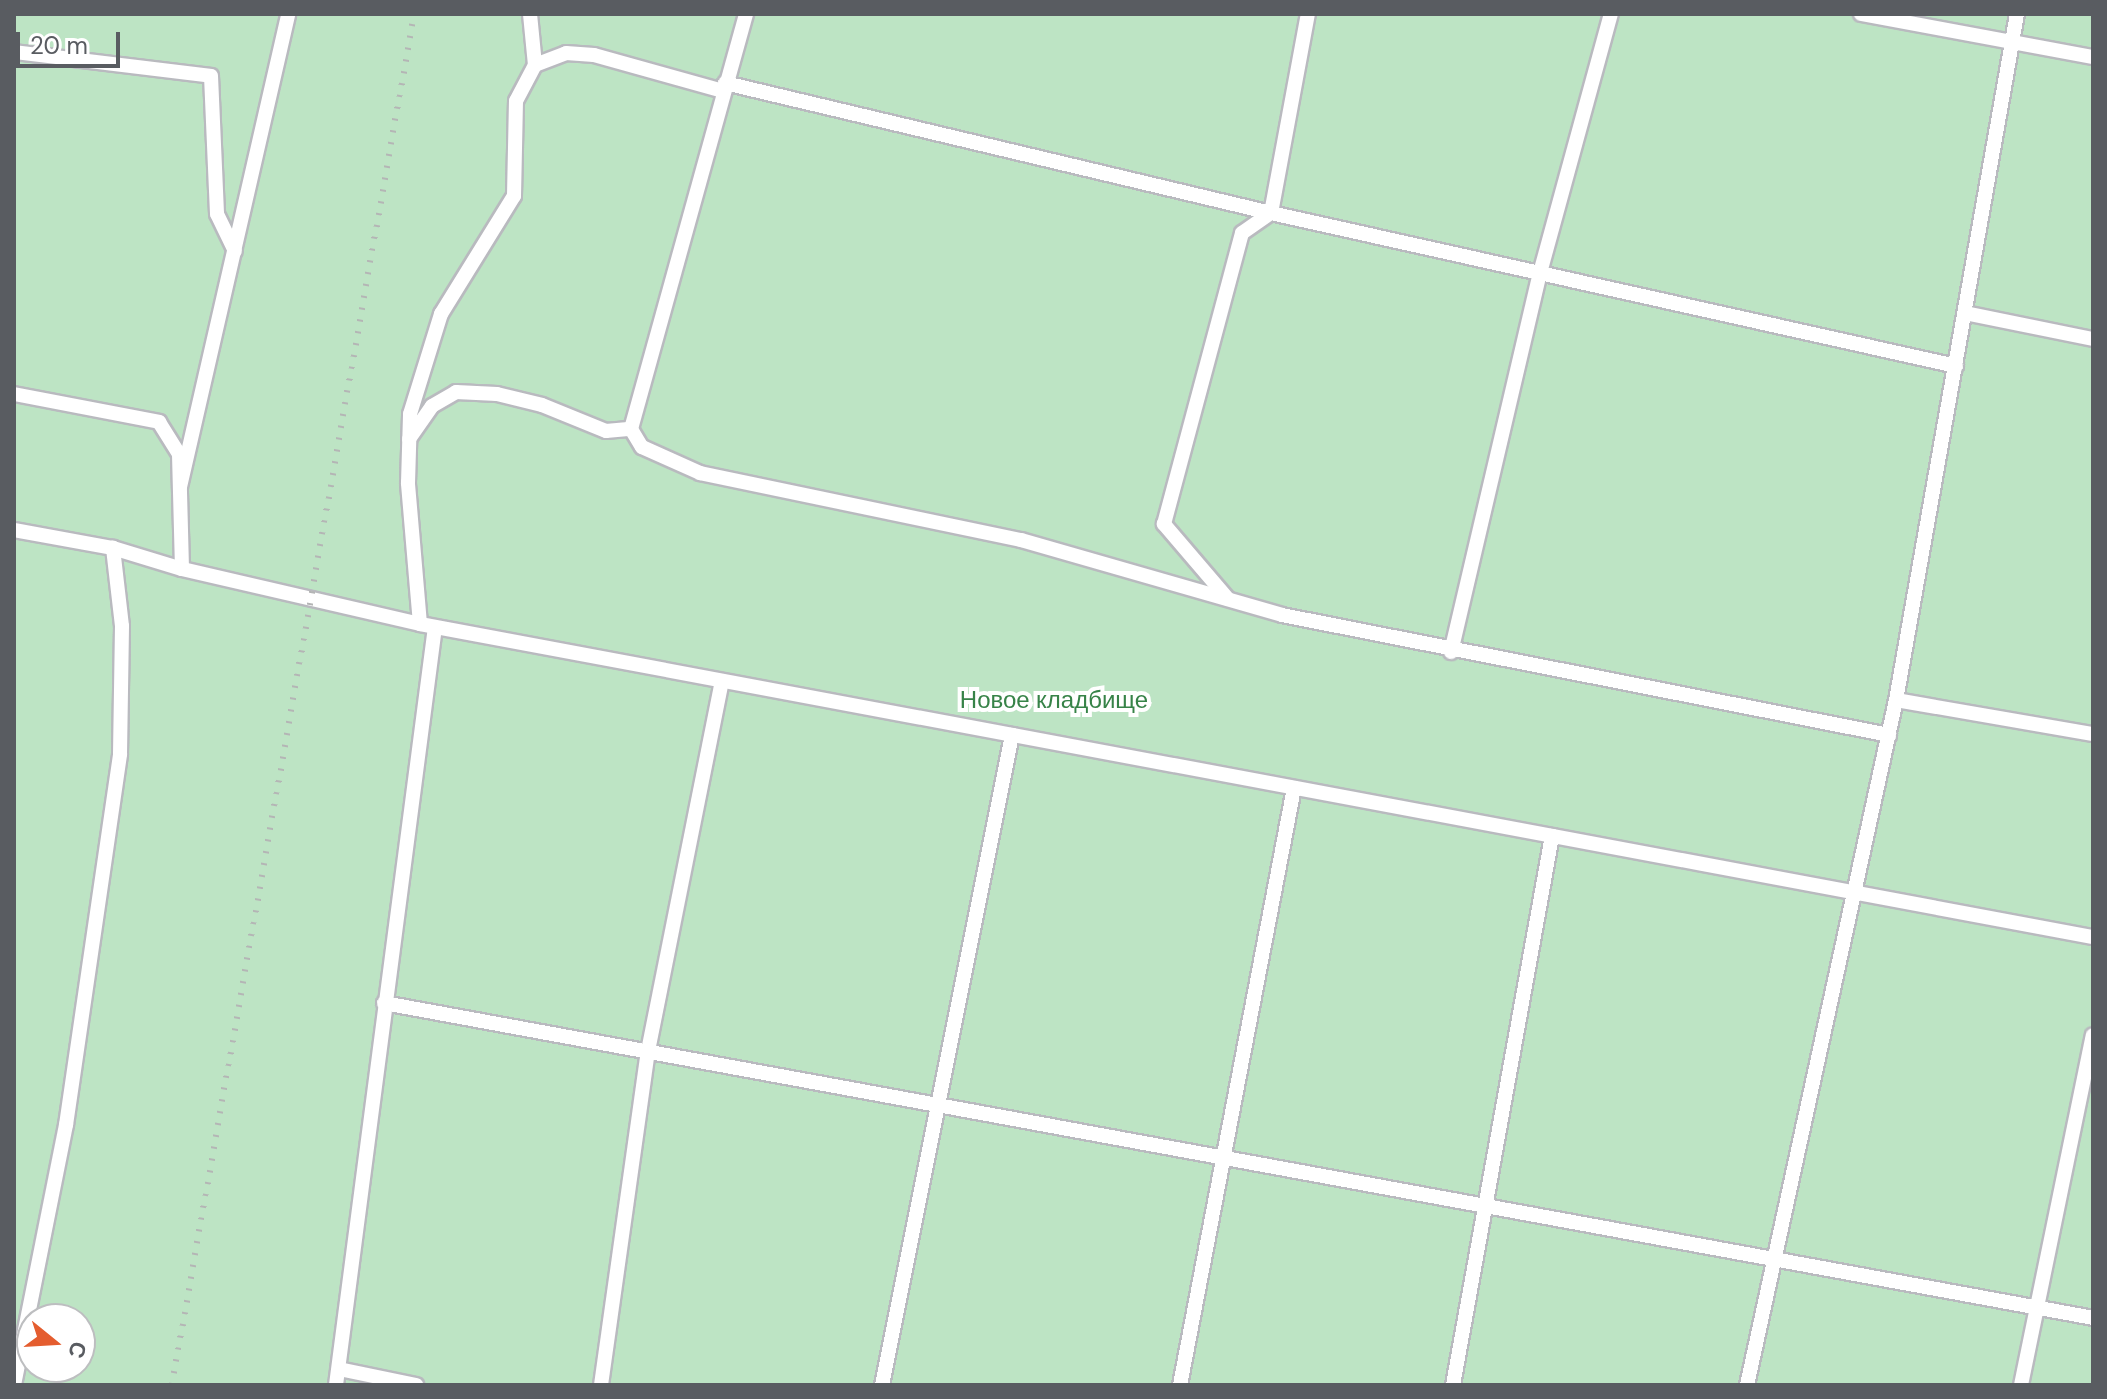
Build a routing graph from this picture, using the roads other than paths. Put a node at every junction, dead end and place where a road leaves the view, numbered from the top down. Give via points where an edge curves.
1 (288, 14) edge
2 (530, 14) edge
3 (746, 14) edge
4 (1308, 14) edge
5 (1611, 14) edge
6 (1861, 14) edge
7 (2017, 14) edge
8 (2012, 41) junction
9 (14, 52) edge
10 (2093, 57) edge
11 (535, 65) junction
12 (724, 87) junction
13 (1271, 213) junction
14 (235, 251) junction
15 (1540, 273) junction
16 (1965, 313) junction
17 (2093, 339) edge
18 (1956, 366) junction
19 (14, 394) edge
20 (631, 429) junction
21 (409, 439) junction
22 (180, 487) junction
23 (14, 530) edge
24 (113, 548) junction
25 (182, 569) junction
26 (1228, 599) junction
27 (420, 624) junction
28 (435, 627) junction
29 (1451, 652) junction
30 (722, 681) junction
31 (1896, 700) junction
32 (2093, 734) edge
33 (1012, 735) junction
34 (1889, 735) junction
35 (1294, 788) junction
36 (1552, 836) junction
37 (1854, 890) junction
38 (2093, 937) edge
39 (384, 1003) junction
40 (2093, 1035) edge
41 (648, 1051) junction
42 (937, 1105) junction
43 (1223, 1157) junction
44 (1485, 1206) junction
45 (1773, 1259) junction
46 (2035, 1307) junction
47 (2093, 1318) edge
48 (339, 1369) junction
49 (14, 1385) edge
50 (336, 1385) edge
51 (416, 1385) edge
52 (601, 1385) edge
53 (882, 1385) edge
54 (1180, 1385) edge
55 (1453, 1385) edge
56 (1747, 1385) edge
57 (2021, 1385) edge

1 - 14 lane
2 - 11 lane
3 - 12 lane
4 - 13 lane
5 - 15 lane
6 - 8 lane
7 - 8 lane
8 - 10 lane
8 - 16 lane
9 - 14 lane via 211,76 217,214
11 - 12 lane via 566,53 594,55
11 - 21 lane via 516,101 514,196 441,314 410,414
12 - 13 lane
12 - 20 lane
13 - 15 lane
13 - 26 lane via 1242,233 1164,524
14 - 22 lane
15 - 18 lane
15 - 29 lane
16 - 17 lane
16 - 18 lane
18 - 31 lane
19 - 22 lane via 159,422 179,454
20 - 21 lane via 606,431 542,405 456,392 432,406
20 - 26 lane via 642,447 700,473 1021,540
21 - 27 lane
22 - 25 lane
23 - 24 lane
24 - 25 lane
24 - 49 lane via 122,626 120,754 66,1125
25 - 27 lane
26 - 29 lane
27 - 28 lane
28 - 30 lane
28 - 39 lane
29 - 34 lane
30 - 33 lane
30 - 41 lane
31 - 32 lane
31 - 34 lane
33 - 35 lane
33 - 42 lane
34 - 37 lane
35 - 36 lane
35 - 43 lane
36 - 37 lane
36 - 44 lane
37 - 38 lane
37 - 45 lane
39 - 41 lane
39 - 48 lane
40 - 46 lane
41 - 42 lane
41 - 52 lane
42 - 43 lane
42 - 53 lane
43 - 44 lane
43 - 54 lane
44 - 45 lane
44 - 55 lane
45 - 46 lane
45 - 56 lane
46 - 47 lane
46 - 57 lane
48 - 50 lane
48 - 51 lane

